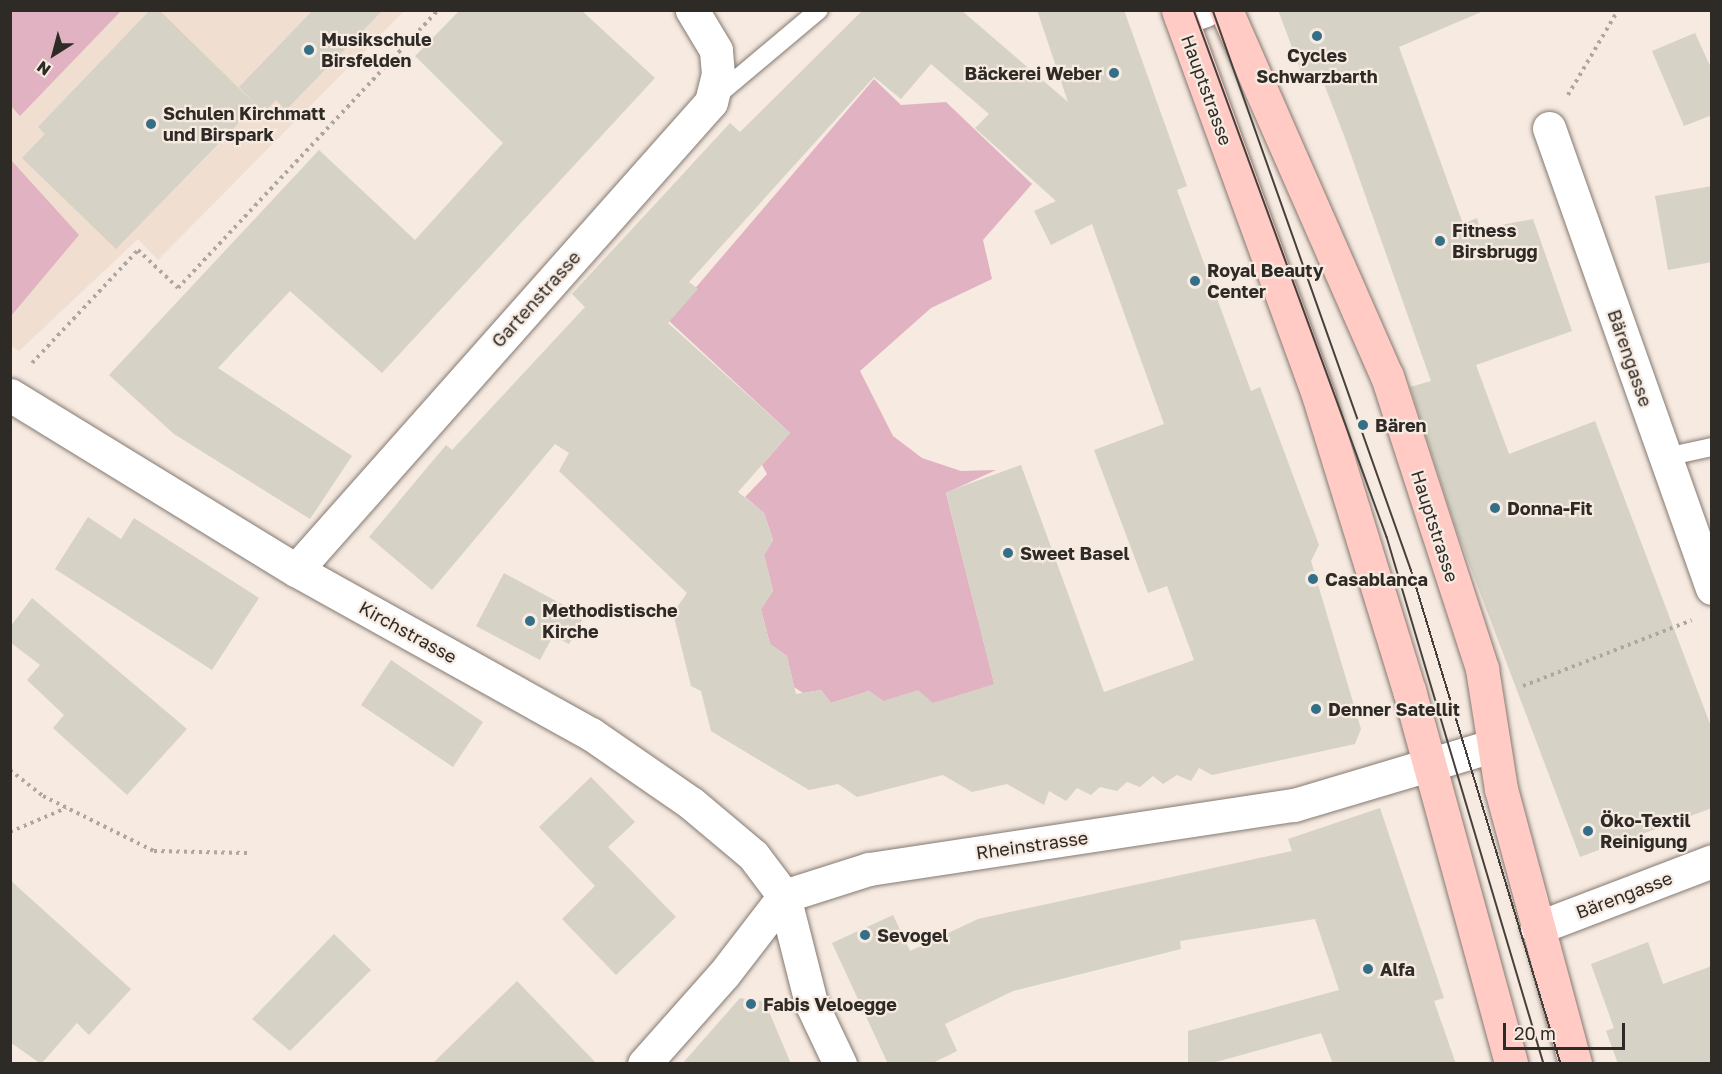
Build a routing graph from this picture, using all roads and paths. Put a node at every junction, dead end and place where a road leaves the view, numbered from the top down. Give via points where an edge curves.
1 (438, 10) edge
2 (692, 10) edge
3 (819, 10) edge
4 (1226, 10) edge
5 (1618, 10) edge
6 (1188, 13) edge
7 (711, 102) junction
8 (1549, 128) joint
9 (18, 382) edge
10 (1712, 447) edge
11 (1665, 458) junction
12 (296, 570) junction
13 (1706, 602) edge
14 (1486, 700) junction
15 (1492, 746) junction
16 (1429, 768) junction
17 (10, 770) edge
18 (66, 808) junction
19 (10, 832) edge
20 (247, 853) dead end
21 (1712, 861) edge
22 (784, 896) junction
23 (1537, 928) junction
24 (644, 1064) edge
25 (840, 1064) edge
26 (1511, 1064) edge
27 (1575, 1064) edge

1 - 9 path via 178,288 138,250
2 - 7 street, Gartenstrasse via 716,50 718,74
3 - 7 lane
4 - 14 main road, Hauptstrasse via 1387,376 1482,669
5 - 8 path
6 - 16 main road, Hauptstrasse via 1319,398
7 - 12 street, Gartenstrasse
8 - 11 street, Bärengasse
9 - 12 street, Kirchstrasse
10 - 11 lane
11 - 13 street, Bärengasse
12 - 22 street, Kirchstrasse via 591,734 691,803 753,855
13 - 14 path
14 - 15 main road, Hauptstrasse
15 - 16 street, Rheinstrasse
15 - 23 main road, Hauptstrasse
16 - 22 street, Rheinstrasse via 1294,805 869,869
16 - 26 main road, Hauptstrasse
17 - 18 path
18 - 19 path
18 - 20 path via 154,850
21 - 23 street, Bärengasse
22 - 24 street via 724,974
22 - 25 street via 811,1003
23 - 27 main road, Hauptstrasse

